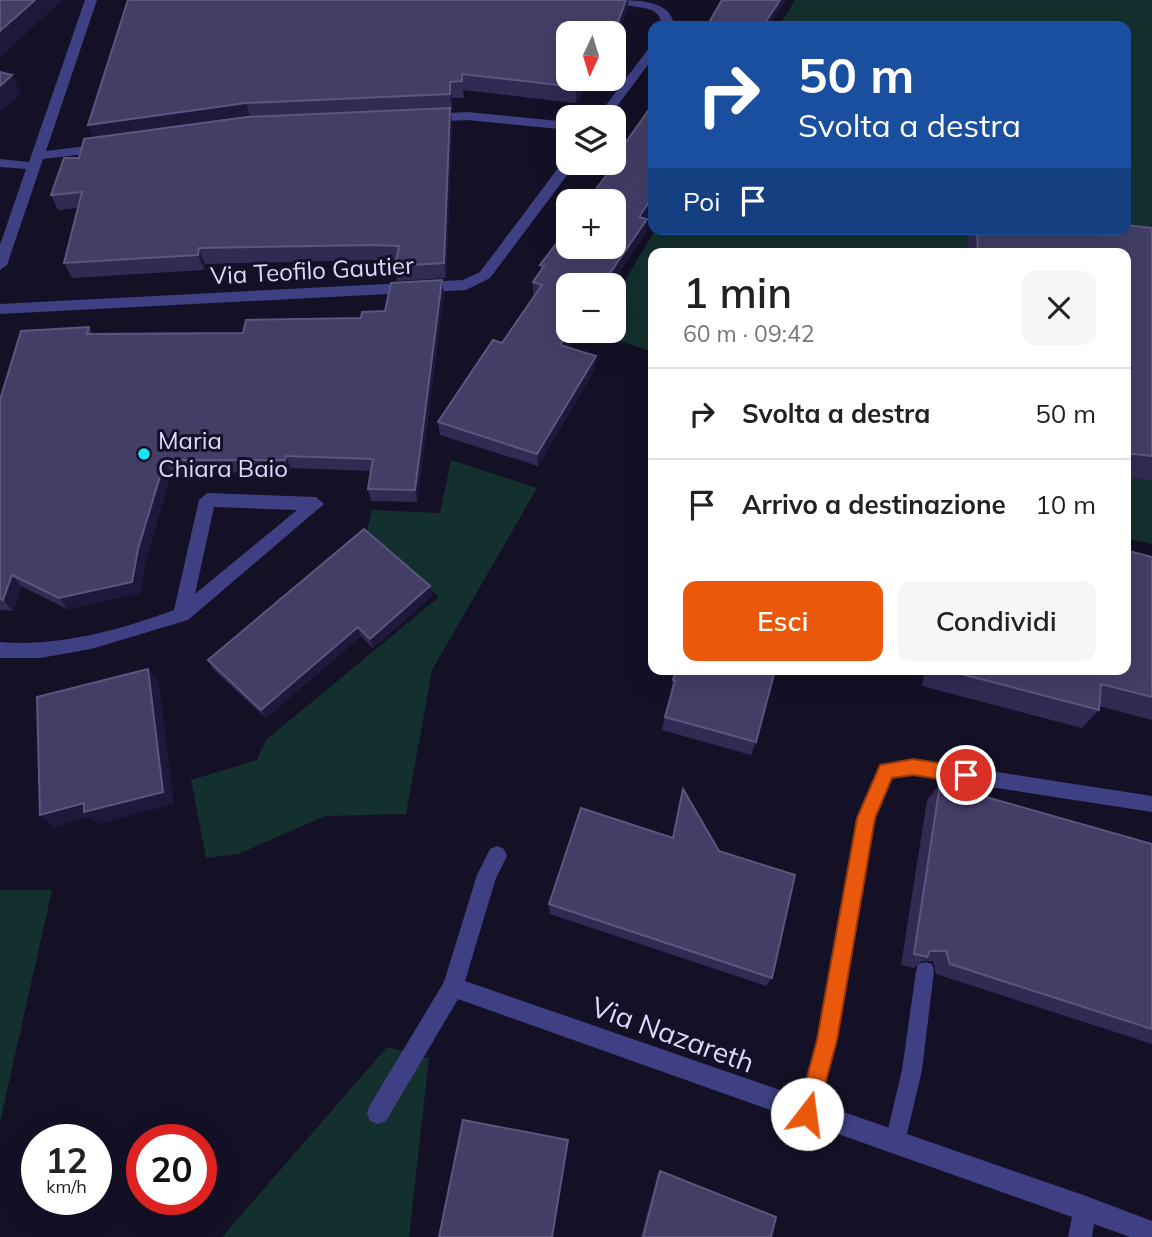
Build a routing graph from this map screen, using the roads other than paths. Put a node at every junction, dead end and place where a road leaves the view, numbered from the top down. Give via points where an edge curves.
1 (91, 0) edge
2 (619, 0) edge
3 (669, 21) edge
4 (648, 57) edge
5 (612, 105) edge
6 (413, 119) edge
7 (556, 126) edge
8 (121, 145) edge
9 (35, 161) junction
10 (0, 163) edge
11 (560, 175) edge
12 (0, 265) edge
13 (0, 309) edge
14 (182, 615) junction
15 (0, 650) edge
16 (1152, 804) edge
17 (497, 856) dead end
18 (925, 971) edge
19 (453, 987) junction
20 (378, 1113) dead end
21 (807, 1114) junction
22 (895, 1142) junction
23 (1086, 1208) junction
24 (1152, 1233) edge
25 (1080, 1237) edge

1 - 9 street
2 - 3 street via 651,3 664,10
4 - 5 street
6 - 7 street via 467,116
8 - 9 street
9 - 10 street
9 - 12 street
11 - 13 street, Via Teofilo Gautier via 485,275 466,285
14 - 14 street via 204,600 316,504 207,500
14 - 15 street via 39,651
16 - 21 lane via 913,767 886,771 866,818 827,1040
17 - 19 street
18 - 22 lane via 912,1070
19 - 20 street
19 - 21 street, Via Nazareth
21 - 22 street, Via Nazareth
22 - 23 street, Via Nazareth
23 - 24 street, Via Nazareth
23 - 25 street

